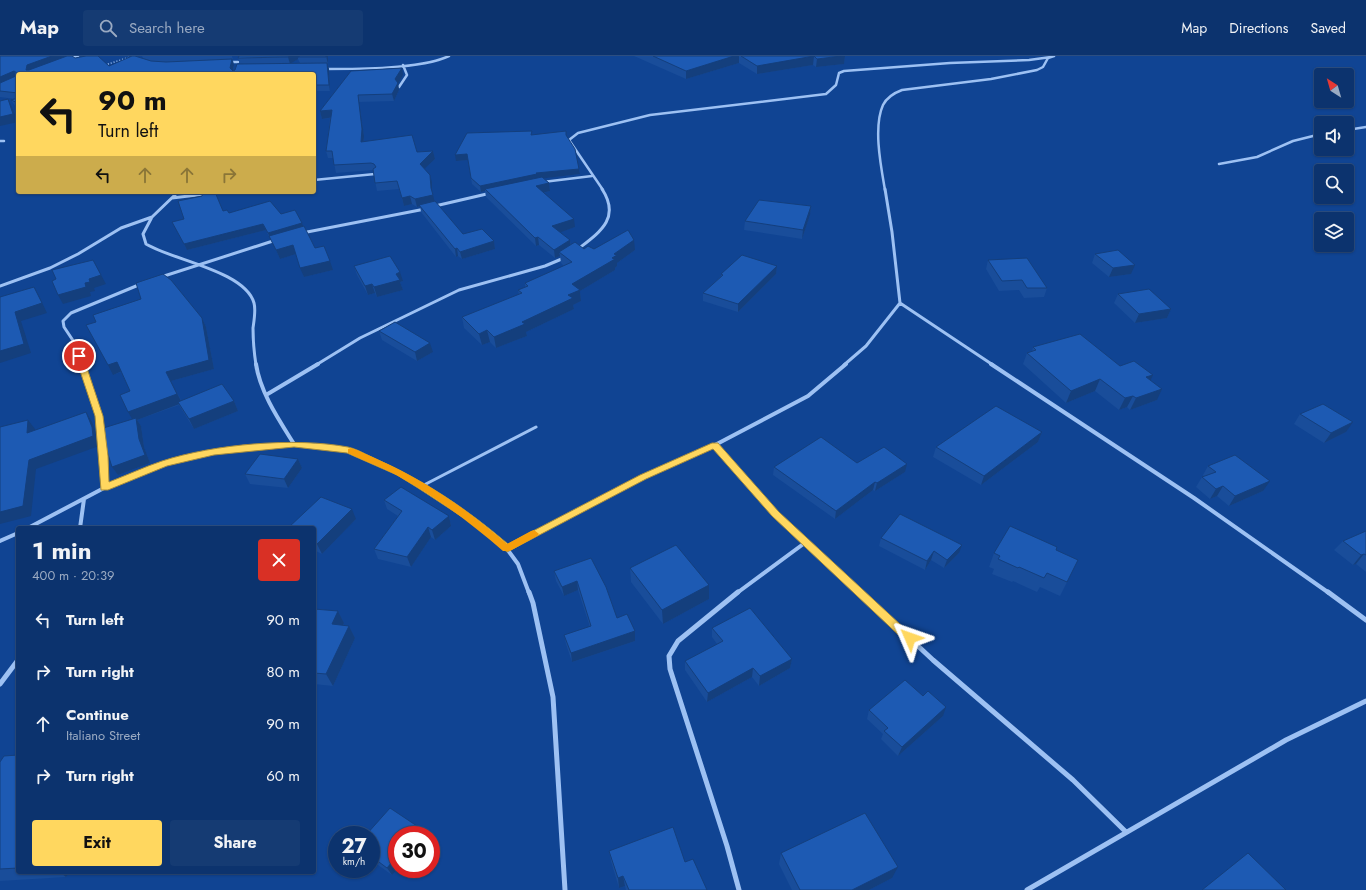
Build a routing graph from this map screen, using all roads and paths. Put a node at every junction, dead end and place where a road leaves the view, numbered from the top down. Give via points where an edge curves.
1 (78, 56) edge
2 (242, 56) edge
3 (450, 56) edge
4 (1053, 56) edge
5 (130, 57) edge
6 (63, 61) edge
7 (222, 62) edge
8 (238, 62) junction
9 (403, 65) junction
10 (103, 66) edge
11 (236, 67) edge
12 (319, 68) edge
13 (399, 87) edge
14 (1366, 127) edge
15 (1354, 129) edge
16 (1314, 136) edge
17 (1219, 164) dead end
18 (375, 174) edge
19 (592, 176) junction
20 (316, 180) edge
21 (536, 183) edge
22 (495, 192) edge
23 (176, 194) edge
24 (205, 194) edge
25 (171, 198) junction
26 (152, 217) junction
27 (300, 233) edge
28 (280, 239) edge
29 (572, 253) edge
30 (566, 256) edge
31 (200, 265) junction
32 (155, 279) edge
33 (148, 282) edge
34 (0, 286) edge
35 (900, 303) junction
36 (266, 395) junction
37 (536, 426) dead end
38 (294, 444) junction
39 (715, 445) junction
40 (422, 486) junction
41 (104, 488) junction
42 (84, 498) junction
43 (32, 526) edge
44 (80, 526) edge
45 (16, 534) edge
46 (0, 541) edge
47 (806, 542) junction
48 (507, 549) junction
49 (1366, 620) edge
50 (16, 663) edge
51 (0, 684) edge
52 (1366, 701) edge
53 (1126, 832) junction
54 (565, 890) edge
55 (739, 890) edge
56 (1027, 890) edge

1 - 6 street
2 - 8 street
3 - 9 street via 440,60
4 - 19 street via 1023,61 950,63 844,71 839,73 836,85 826,94 650,115 589,129 569,140
4 - 35 street via 1037,70 991,80 902,90 889,97 882,108 879,120 880,161
5 - 10 path
7 - 8 street
8 - 11 street
9 - 12 street
9 - 13 street via 407,75
14 - 15 street
16 - 17 street via 1293,141 1263,155
18 - 20 street
19 - 21 street
19 - 29 street via 606,192 610,207 608,220 597,234
22 - 27 street via 396,215
23 - 25 street
24 - 25 street
25 - 26 street
26 - 31 street via 143,234 146,244 157,251
26 - 34 street via 121,228 50,268
28 - 31 street
30 - 36 street via 545,266 459,290 360,338
31 - 32 street
31 - 36 street via 230,278 243,287 254,303 252,345 257,374
33 - 41 street via 71,313 63,322 74,342 99,416 104,456
35 - 39 street via 866,346 808,396
35 - 49 street via 1310,578
36 - 38 street
37 - 40 lane
38 - 40 street via 348,450 400,473
38 - 41 street via 188,457
39 - 47 street via 776,514
39 - 48 street via 643,477
40 - 48 street via 473,520
41 - 42 street
42 - 43 street
42 - 44 street
45 - 46 street
47 - 53 street via 933,660 1073,780
47 - 55 street via 739,591 678,641 669,656 670,668
48 - 54 street via 518,564 533,603 553,697
50 - 51 street
52 - 53 street via 1286,740
53 - 56 street

